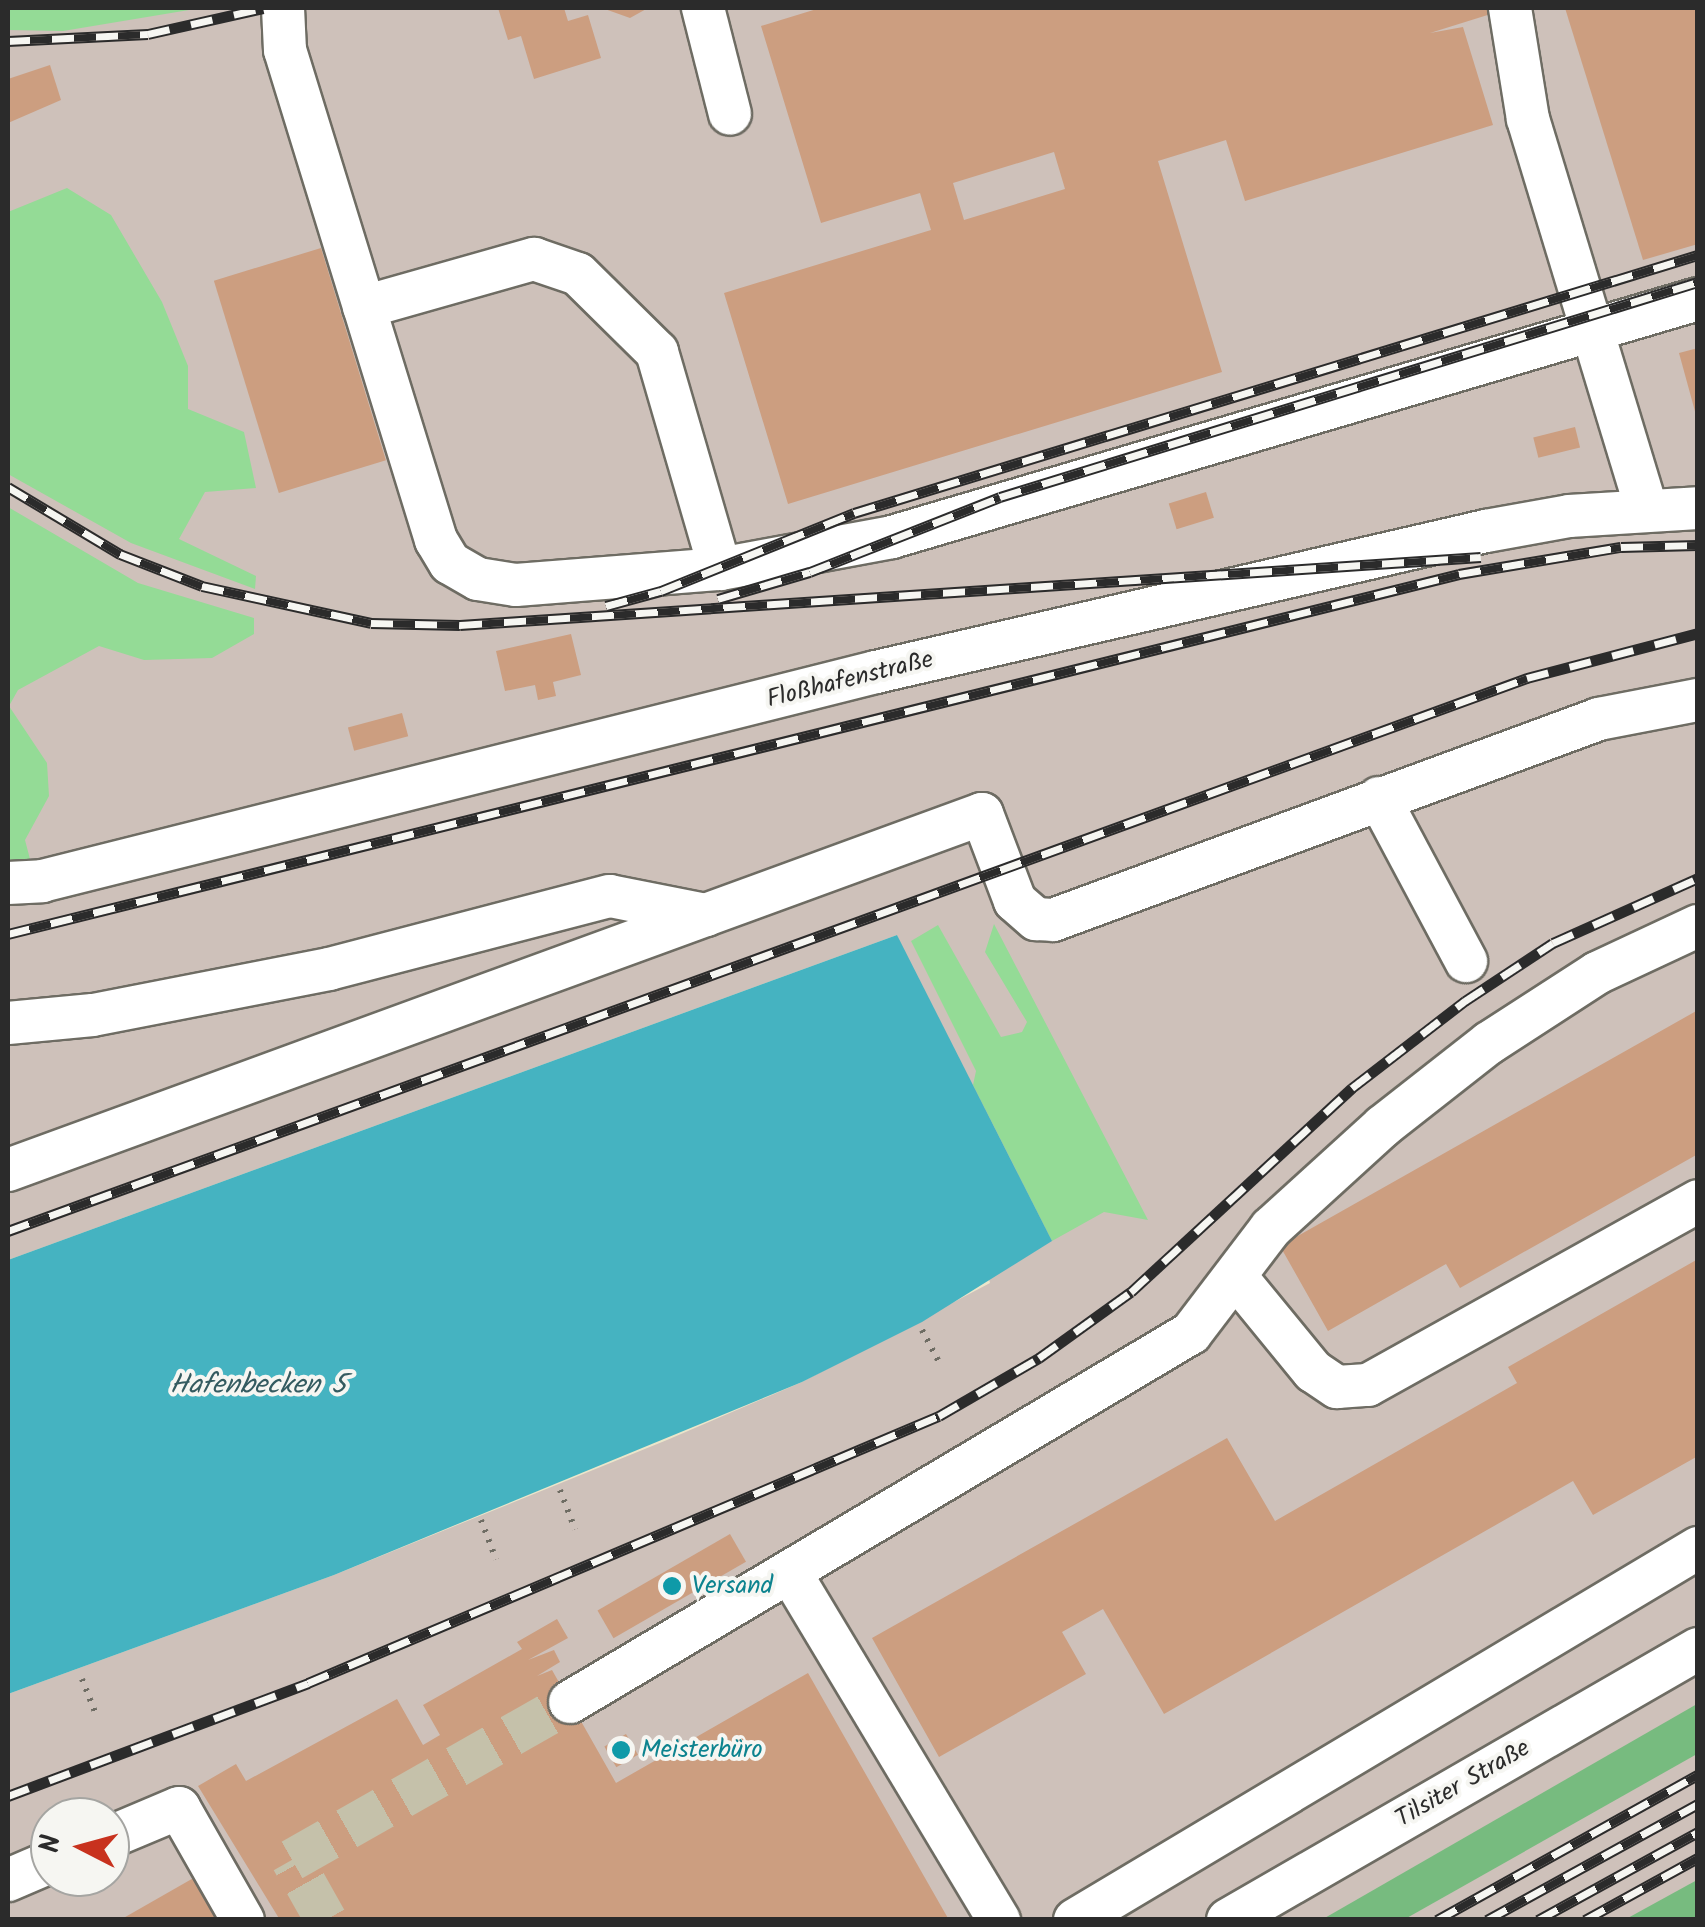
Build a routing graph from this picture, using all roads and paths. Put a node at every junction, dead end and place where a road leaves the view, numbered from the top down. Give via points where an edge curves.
1 (283, 8) edge
2 (702, 8) edge
3 (1510, 8) edge
4 (730, 114) dead end
5 (1698, 298) edge
6 (364, 307) junction
7 (1589, 326) junction
8 (1646, 508) junction
9 (1698, 508) edge
10 (720, 569) junction
11 (1698, 700) edge
12 (1378, 798) junction
13 (8, 882) edge
14 (708, 915) junction
15 (1698, 926) edge
16 (1466, 962) dead end
17 (8, 1022) edge
18 (8, 1170) edge
19 (1698, 1201) edge
20 (1236, 1277) junction
21 (922, 1330) dead end
22 (940, 1364) dead end
23 (560, 1490) dead end
24 (481, 1520) dead end
25 (575, 1529) dead end
26 (1698, 1548) edge
27 (496, 1559) dead end
28 (791, 1574) junction
29 (1698, 1650) edge
30 (82, 1679) dead end
31 (570, 1702) tunnel mouth
32 (97, 1718) dead end
33 (130, 1829) edge
34 (243, 1920) edge
35 (999, 1920) edge
36 (1075, 1920) edge
37 (1228, 1920) edge

1 - 6 street via 285,50
2 - 4 street
3 - 7 street via 1528,119
5 - 7 street
6 - 10 street via 436,540 450,563 478,580 516,585
6 - 10 street via 534,259 578,274 657,352 704,494
7 - 8 street
7 - 10 street via 1003,508
8 - 9 street, Floßhafenstraße
8 - 13 street, Floßhafenstraße via 1486,532 876,672 42,881
11 - 12 street via 1599,719
12 - 14 street via 1053,920 1036,918 1015,901 982,814
12 - 16 street
14 - 17 street via 610,896 329,969 93,1015
14 - 18 street
15 - 20 street via 1597,973 1489,1043 1285,1216
19 - 20 street via 1368,1385 1337,1388 1314,1371
20 - 28 street via 1191,1333
21 - 22 path
23 - 25 path
24 - 27 path
26 - 36 street
28 - 31 street
28 - 35 street
29 - 37 street, Tilsiter Straße
30 - 32 path
33 - 34 street via 179,1808

